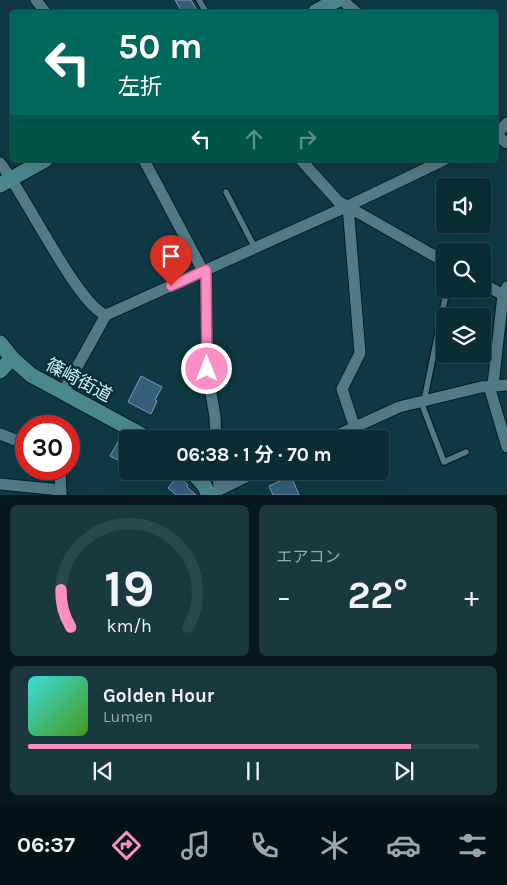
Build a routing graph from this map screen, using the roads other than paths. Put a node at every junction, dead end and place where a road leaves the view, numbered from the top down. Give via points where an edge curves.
1 (337, 0) edge
2 (342, 0) edge
3 (319, 10) edge
4 (354, 10) edge
5 (507, 123) edge
6 (498, 133) edge
7 (41, 162) edge
8 (145, 162) edge
9 (303, 162) edge
10 (440, 162) edge
11 (0, 163) edge
12 (6, 182) edge
13 (226, 192) dead end
14 (348, 206) junction
15 (255, 248) junction
16 (436, 257) edge
17 (205, 271) junction
18 (491, 286) edge
19 (505, 291) edge
20 (445, 298) edge
21 (106, 315) junction
22 (0, 343) edge
23 (12, 358) junction
24 (0, 371) edge
25 (507, 384) edge
26 (491, 386) junction
27 (63, 392) junction
28 (423, 401) junction
29 (354, 428) junction
30 (133, 430) edge
31 (216, 430) edge
32 (349, 430) edge
33 (0, 434) edge
34 (15, 440) edge
35 (507, 447) edge
36 (466, 452) dead end
37 (199, 480) edge
38 (216, 480) edge
39 (240, 480) edge
40 (0, 484) edge
41 (61, 492) edge
42 (213, 493) edge

1 - 3 street
2 - 4 street
5 - 6 street
7 - 12 street
8 - 17 street
9 - 14 street via 338,200
10 - 14 street
11 - 12 street
12 - 21 street via 78,288 100,313
13 - 15 lane
14 - 15 street
14 - 16 street
14 - 29 street via 360,353 342,389
15 - 17 street
17 - 21 street
17 - 31 street via 207,369
18 - 19 street
19 - 26 street
20 - 28 lane
21 - 27 street
22 - 23 street, 篠崎街道
23 - 24 street
23 - 27 street, 篠崎街道 via 31,375
25 - 26 street
26 - 28 street
26 - 35 street
27 - 30 street, 篠崎街道
28 - 29 street via 399,407
28 - 36 lane via 444,462
29 - 32 street
33 - 34 street
37 - 42 street
38 - 42 street
39 - 42 street
40 - 41 street

